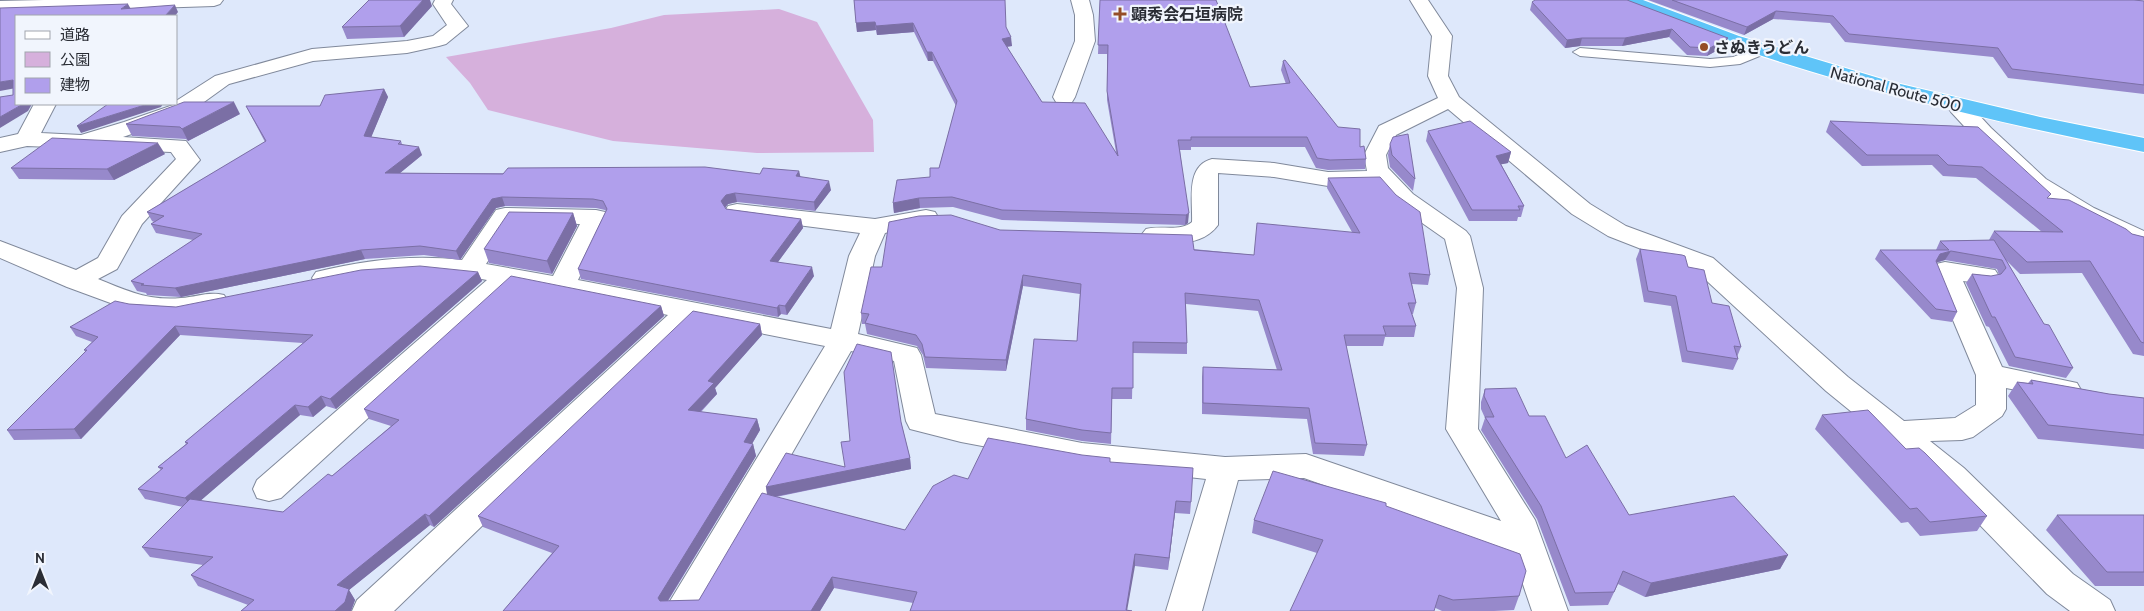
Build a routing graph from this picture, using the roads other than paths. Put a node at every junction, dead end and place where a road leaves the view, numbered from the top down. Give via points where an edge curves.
1 (214, 0) edge
2 (444, 0) edge
3 (1080, 0) edge
4 (1419, 0) edge
5 (1626, 0) edge
6 (1666, 0) edge
7 (167, 1) edge
8 (0, 7) edge
9 (108, 10) edge
10 (1762, 50) junction
11 (1580, 52) edge
12 (1064, 96) dead end
13 (1450, 100) junction
14 (44, 105) edge
15 (1959, 107) junction
16 (2144, 128) edge
17 (27, 139) junction
18 (80, 142) junction
19 (0, 145) edge
20 (2144, 145) edge
21 (1384, 178) junction
22 (737, 211) edge
23 (953, 216) edge
24 (875, 227) junction
25 (1125, 234) edge
26 (2144, 241) edge
27 (0, 249) edge
28 (469, 270) junction
29 (508, 275) junction
30 (1986, 276) edge
31 (76, 280) junction
32 (298, 284) edge
33 (562, 285) junction
34 (240, 296) edge
35 (689, 310) junction
36 (843, 340) junction
37 (1991, 375) junction
38 (2090, 394) edge
39 (1898, 432) junction
40 (1225, 469) junction
41 (269, 489) dead end
42 (1526, 543) junction
43 (370, 611) edge
44 (682, 611) edge
45 (1184, 611) edge
46 (1550, 611) edge
47 (2097, 611) edge

1 - 7 street
2 - 18 street via 442,4 458,26 439,40 407,48 312,55 270,65 222,80 178,110
3 - 12 street via 1085,40
4 - 13 street via 1442,36 1438,76
5 - 10 highway, National Route 500
6 - 16 highway, National Route 500 via 1751,32 1855,64 1967,93
7 - 9 street
8 - 9 street
10 - 11 lane via 1735,61 1710,63
10 - 15 highway, National Route 500
13 - 21 street via 1386,131 1375,155 1377,169
13 - 39 street via 1580,209 1617,231 1704,264 1838,384
14 - 17 street
15 - 20 highway, National Route 500
15 - 26 street via 2038,184 2085,213
17 - 18 street
17 - 19 street
18 - 31 street via 178,146 188,160 131,221 108,263
21 - 25 street via 1328,179 1274,170 1212,166 1205,174 1205,225 1192,235
21 - 42 street via 1404,199 1458,236 1470,288 1462,429 1518,520
22 - 24 street
23 - 24 street via 920,217
24 - 36 street via 862,256
27 - 31 street
28 - 29 street
28 - 32 street via 424,265 365,269
28 - 33 street via 505,215 596,218
29 - 33 street
29 - 41 street
30 - 37 street via 1945,270
31 - 34 street via 135,304 181,307
33 - 35 street
35 - 36 street
35 - 43 street
36 - 40 street via 907,355 921,421 1082,454
36 - 44 street
37 - 38 street
37 - 39 street via 1991,409 1962,429
39 - 47 street via 1952,476 2060,584
40 - 42 street via 1306,466
40 - 45 street
42 - 46 street

